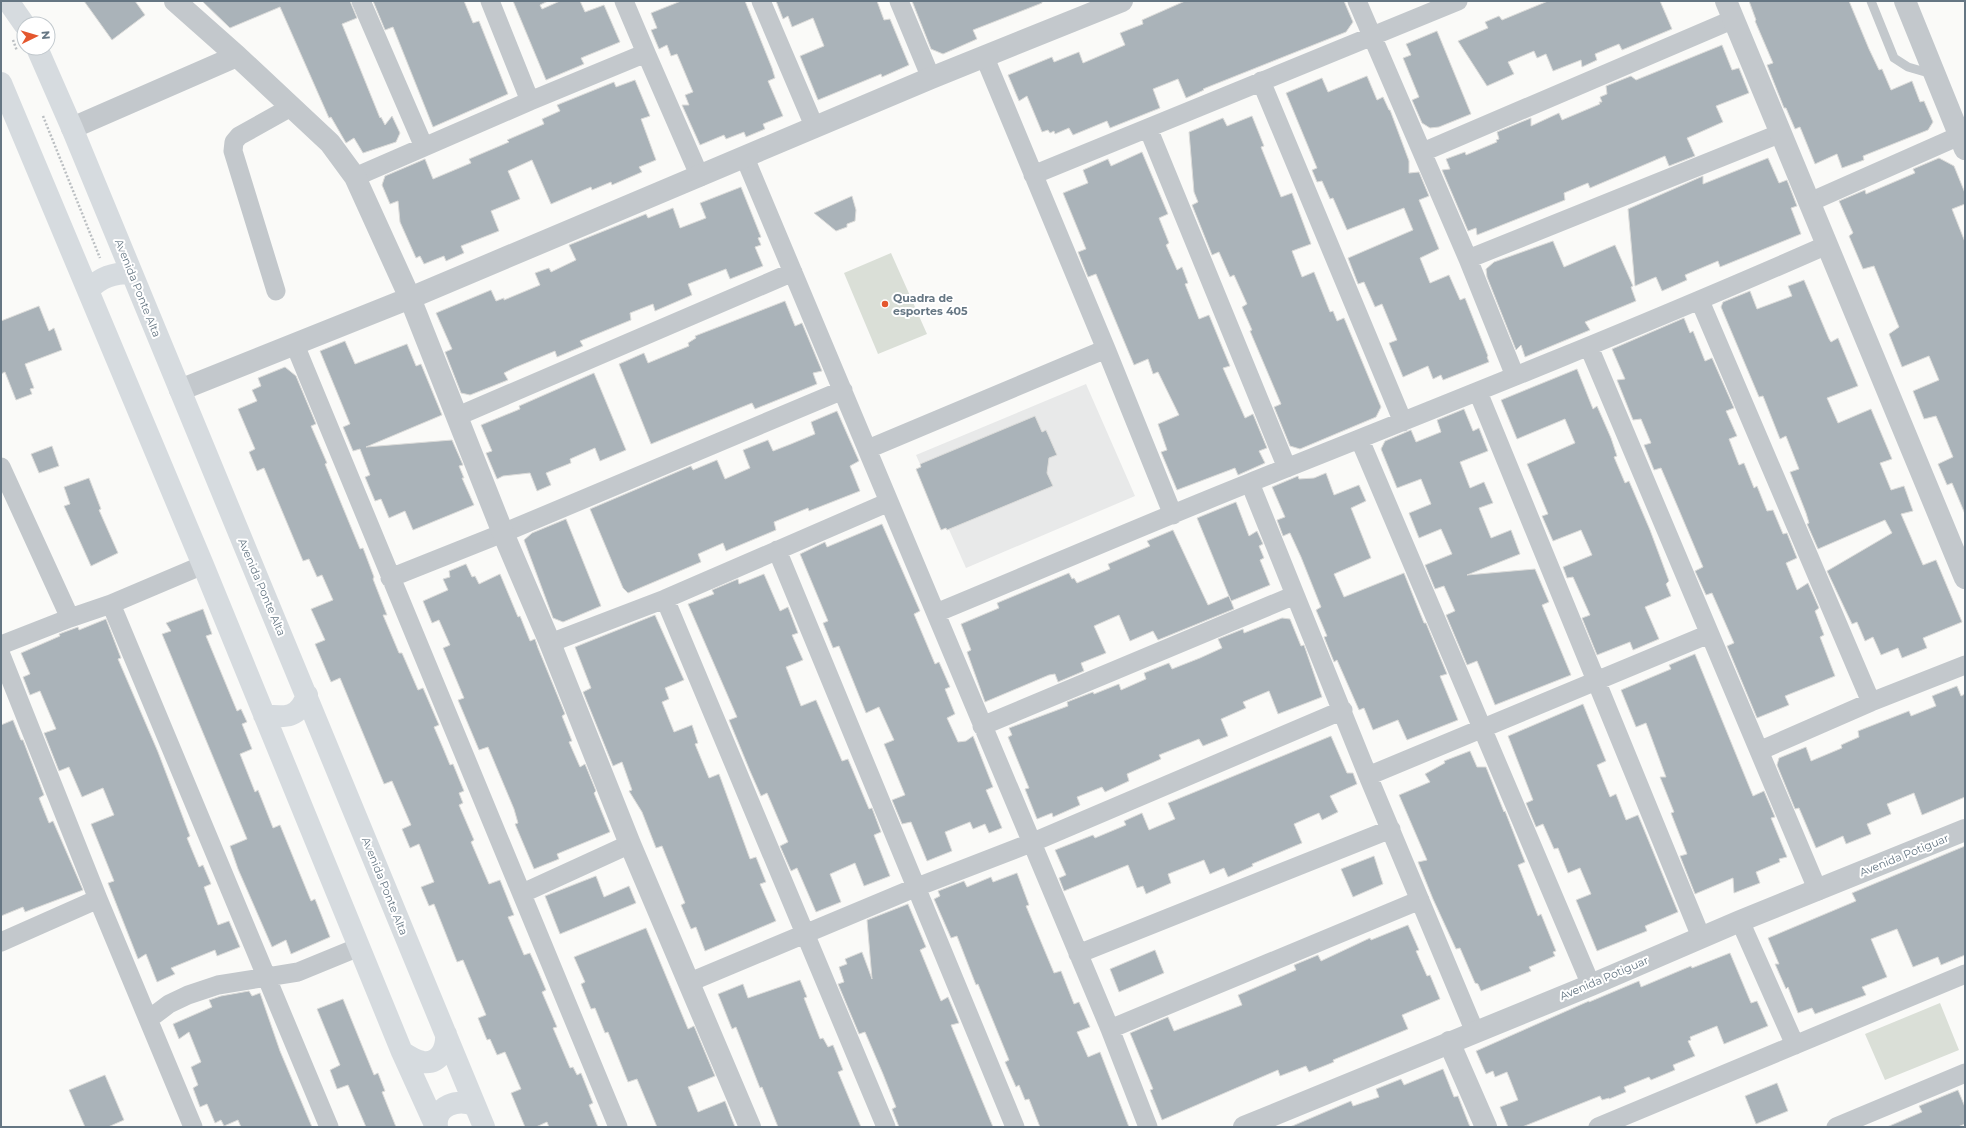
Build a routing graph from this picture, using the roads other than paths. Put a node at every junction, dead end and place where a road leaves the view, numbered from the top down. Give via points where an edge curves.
1 (8, 1) edge
2 (175, 1) edge
3 (361, 1) edge
4 (490, 1) edge
5 (624, 1) edge
6 (761, 1) edge
7 (899, 1) edge
8 (1122, 1) edge
9 (1357, 1) edge
10 (1458, 1) edge
11 (1871, 1) edge
12 (1905, 1) edge
13 (1730, 10) edge
14 (16, 27) edge
15 (1372, 37) junction
16 (646, 54) junction
17 (30, 56) edge
18 (237, 56) junction
19 (985, 58) junction
20 (1935, 75) junction
21 (931, 78) junction
22 (1261, 81) junction
23 (1, 83) edge
24 (530, 101) junction
25 (291, 107) junction
26 (72, 128) junction
27 (815, 128) junction
28 (1148, 128) junction
29 (1781, 133) junction
30 (1962, 142) edge
31 (424, 146) junction
32 (1423, 152) junction
33 (745, 158) junction
34 (1033, 175) junction
35 (355, 177) junction
36 (700, 177) junction
37 (1810, 202) junction
38 (1827, 245) junction
39 (1468, 259) junction
40 (793, 272) junction
41 (131, 273) junction
42 (88, 290) junction
43 (276, 291) dead end
44 (410, 298) junction
45 (1700, 301) junction
46 (295, 345) junction
47 (1589, 347) junction
48 (1106, 348) junction
49 (1515, 376) junction
50 (180, 390) junction
51 (843, 390) junction
52 (1478, 392) junction
53 (458, 416) junction
54 (1403, 422) junction
55 (1360, 440) junction
56 (868, 449) junction
57 (1, 467) edge
58 (1287, 468) junction
59 (1250, 483) junction
60 (889, 502) junction
61 (1173, 515) junction
62 (503, 533) junction
63 (778, 550) junction
64 (203, 565) junction
65 (1964, 574) edge
66 (390, 578) junction
67 (1295, 595) junction
68 (665, 599) junction
69 (111, 604) junction
70 (936, 613) junction
71 (70, 618) junction
72 (1709, 634) junction
73 (550, 643) junction
74 (1, 645) edge
75 (1, 655) edge
76 (1965, 665) edge
77 (1596, 681) junction
78 (307, 695) junction
79 (1871, 702) junction
80 (1343, 710) junction
81 (264, 715) junction
82 (982, 726) junction
83 (1483, 727) junction
84 (1759, 752) junction
85 (1368, 776) junction
86 (1391, 830) junction
87 (1965, 830) edge
88 (1031, 843) junction
89 (630, 844) junction
90 (917, 887) junction
91 (1818, 890) junction
92 (523, 893) junction
93 (98, 899) junction
94 (1420, 900) junction
95 (1740, 921) junction
96 (804, 934) junction
97 (1701, 937) junction
98 (1, 942) edge
99 (359, 947) junction
100 (1078, 954) junction
101 (1965, 974) edge
102 (268, 977) junction
103 (690, 982) junction
104 (1591, 985) junction
105 (149, 1019) junction
106 (1110, 1029) junction
107 (1475, 1032) junction
108 (446, 1034) junction
109 (1449, 1042) junction
110 (1795, 1045) junction
111 (402, 1052) junction
112 (1965, 1073) edge
113 (475, 1106) junction
114 (1624, 1122) edge
115 (193, 1127) edge
116 (329, 1127) edge
117 (436, 1127) edge
118 (484, 1127) edge
119 (618, 1127) edge
120 (750, 1127) edge
121 (886, 1127) edge
122 (1015, 1127) edge
123 (1148, 1127) edge
124 (1244, 1127) edge
125 (1486, 1127) edge
126 (1598, 1127) edge
127 (1836, 1127) edge

1 - 14 main road
2 - 18 street
3 - 31 street
4 - 24 street
5 - 16 street
6 - 27 street
7 - 21 street
8 - 19 street
9 - 15 street
10 - 15 street
11 - 20 lane via 1894,58 1908,67
12 - 20 street
13 - 29 street
13 - 32 street
15 - 22 street
15 - 32 street
16 - 24 street
16 - 36 street
17 - 26 main road, Avenida Ponte Alta
18 - 25 street
18 - 26 street
19 - 21 street
19 - 34 street
20 - 30 street
21 - 27 street
22 - 28 street
22 - 54 street
23 - 42 main road
24 - 31 street
25 - 35 street via 330,143
25 - 43 street via 239,136 234,142 233,151
26 - 41 main road, Avenida Ponte Alta
27 - 33 street
28 - 34 street
28 - 58 street
29 - 37 street
29 - 39 street
30 - 37 street
31 - 35 street
32 - 39 street
33 - 36 street
33 - 40 street
34 - 48 street
35 - 44 street
36 - 44 street
37 - 38 street
38 - 45 street
38 - 65 street
39 - 49 street
40 - 51 street
40 - 53 street
41 - 42 main road via 107,276 96,281
41 - 50 main road, Avenida Ponte Alta
42 - 64 main road
44 - 46 street
44 - 53 street
45 - 47 street
45 - 79 street
46 - 50 street
46 - 66 street
47 - 49 street
47 - 72 street
48 - 56 street
48 - 61 street
49 - 52 street
50 - 78 main road, Avenida Ponte Alta
51 - 56 street
51 - 62 street
52 - 54 street
52 - 77 street
53 - 62 street
54 - 55 street
55 - 58 street
55 - 83 street
56 - 60 street
57 - 71 street
58 - 59 street
59 - 61 street
59 - 67 street
60 - 63 street
60 - 70 street
61 - 70 street
62 - 66 street
62 - 73 street
63 - 68 street
63 - 90 street
64 - 69 street
64 - 81 main road
66 - 92 street
67 - 80 street
67 - 82 street
68 - 73 street
68 - 96 street
69 - 71 street
69 - 102 street
70 - 82 street
71 - 74 street
72 - 77 street
72 - 84 street
73 - 89 street
75 - 93 street
76 - 79 street
77 - 83 street
77 - 97 street
78 - 81 main road via 297,711 288,716
78 - 108 main road, Avenida Ponte Alta
79 - 84 street
80 - 85 street
80 - 88 street
81 - 99 main road
82 - 88 street
83 - 85 street
83 - 104 street
84 - 91 street
85 - 86 street
86 - 94 street
86 - 100 street
87 - 91 street, Avenida Potiguar
88 - 90 street
88 - 100 street
89 - 92 street
89 - 103 street
90 - 96 street
90 - 122 street
91 - 95 street, Avenida Potiguar
92 - 119 street
93 - 98 street
93 - 105 street
94 - 106 street
94 - 107 street
95 - 97 street, Avenida Potiguar
95 - 110 street
96 - 103 street
96 - 121 street
97 - 104 street, Avenida Potiguar
99 - 102 street via 298,972
99 - 111 main road
100 - 106 street
101 - 110 street
102 - 105 street via 218,985 188,995 169,1004
102 - 116 street
103 - 120 street
104 - 107 street, Avenida Potiguar
105 - 115 street
106 - 123 street
107 - 109 street, Avenida Potiguar
108 - 111 main road via 442,1054 433,1060 423,1062
108 - 113 main road, Avenida Ponte Alta
109 - 124 street, Avenida Potiguar
109 - 125 street
110 - 114 street
111 - 117 main road
112 - 127 street
113 - 117 main road via 468,1102 451,1103 439,1115
113 - 118 main road, Avenida Ponte Alta
114 - 126 street

